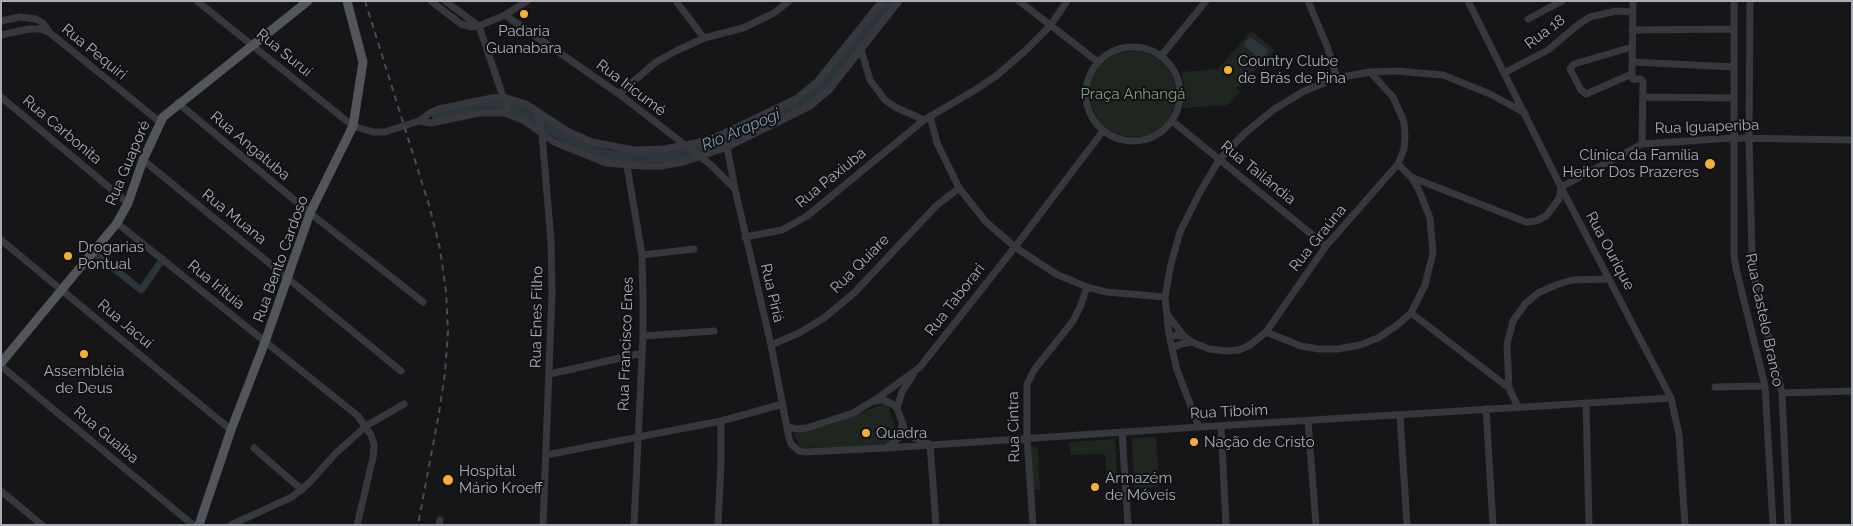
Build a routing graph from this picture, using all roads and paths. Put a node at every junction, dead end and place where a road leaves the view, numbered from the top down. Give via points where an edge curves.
1 (197, 1) edge
2 (308, 1) edge
3 (347, 1) edge
4 (431, 1) edge
5 (445, 1) edge
6 (527, 1) edge
7 (676, 1) edge
8 (789, 1) edge
9 (882, 1) edge
10 (899, 1) edge
11 (1019, 1) edge
12 (1067, 1) edge
13 (1206, 1) edge
14 (1308, 1) edge
15 (1468, 1) edge
16 (1562, 1) edge
17 (1633, 1) edge
18 (1734, 1) edge
19 (1750, 1) edge
20 (1632, 12) junction
21 (505, 15) junction
22 (1528, 19) dead end
23 (1, 21) edge
24 (479, 26) junction
25 (1050, 26) junction
26 (1734, 29) junction
27 (1632, 30) junction
28 (50, 33) junction
29 (1, 35) edge
30 (704, 38) junction
31 (254, 45) junction
32 (1632, 47) junction
33 (862, 49) junction
34 (1161, 56) junction
35 (1098, 62) junction
36 (1632, 62) junction
37 (1733, 66) junction
38 (1370, 72) junction
39 (1504, 73) junction
40 (1633, 77) junction
41 (1337, 78) junction
42 (619, 94) junction
43 (1, 97) edge
44 (1644, 97) junction
45 (1734, 98) junction
46 (505, 99) junction
47 (178, 104) junction
48 (509, 113) junction
49 (1525, 113) junction
50 (538, 115) junction
51 (927, 118) junction
52 (419, 121) junction
53 (1172, 121) junction
54 (160, 122) junction
55 (353, 126) junction
56 (542, 131) junction
57 (1104, 131) junction
58 (1733, 138) junction
59 (1749, 138) junction
60 (1852, 140) edge
61 (1642, 144) junction
62 (727, 147) junction
63 (687, 148) junction
64 (698, 155) junction
65 (143, 160) junction
66 (1219, 160) junction
67 (1398, 164) junction
68 (627, 166) junction
69 (1411, 177) junction
70 (1561, 187) junction
71 (959, 188) junction
72 (735, 189) junction
73 (128, 202) junction
74 (310, 213) junction
75 (117, 223) junction
76 (745, 236) junction
77 (1, 240) edge
78 (1326, 246) junction
79 (1015, 247) junction
80 (694, 249) dead end
81 (642, 255) junction
82 (287, 278) junction
83 (1609, 279) junction
84 (1087, 286) junction
85 (62, 290) junction
86 (1165, 297) junction
87 (423, 302) dead end
88 (1411, 313) junction
89 (1166, 314) junction
90 (714, 331) dead end
91 (1266, 332) junction
92 (1169, 335) junction
93 (643, 336) junction
94 (1184, 336) junction
95 (265, 342) junction
96 (1192, 342) junction
97 (770, 344) junction
98 (1172, 348) junction
99 (642, 353) junction
100 (1, 364) edge
101 (920, 367) junction
102 (401, 371) dead end
103 (550, 374) junction
104 (1765, 386) junction
105 (1715, 387) dead end
106 (1509, 388) junction
107 (1852, 391) edge
108 (1782, 393) junction
109 (1671, 398) junction
110 (872, 402) junction
111 (1586, 403) junction
112 (404, 404) dead end
113 (783, 404) junction
114 (1518, 407) junction
115 (897, 408) junction
116 (1486, 409) junction
117 (1400, 415) junction
118 (1308, 420) junction
119 (721, 421) junction
120 (902, 424) junction
121 (366, 426) junction
122 (787, 426) junction
123 (1221, 426) junction
124 (1199, 427) junction
125 (231, 430) junction
126 (1122, 432) junction
127 (637, 438) junction
128 (1027, 438) junction
129 (791, 444) joint
130 (930, 444) junction
131 (254, 448) dead end
132 (886, 448) junction
133 (546, 455) junction
134 (302, 490) junction
135 (1, 491) edge
136 (42, 525) edge
137 (193, 525) edge
138 (199, 525) edge
139 (232, 525) edge
140 (357, 525) edge
141 (543, 525) edge
142 (634, 525) edge
143 (718, 525) edge
144 (936, 525) edge
145 (1033, 525) edge
146 (1128, 525) edge
147 (1226, 525) edge
148 (1316, 525) edge
149 (1407, 525) edge
150 (1493, 525) edge
151 (1589, 525) edge
152 (1685, 525) edge
153 (1773, 525) edge
154 (1788, 525) edge

1 - 31 street, Rua Suruí
2 - 31 main road, Rua Guaporé
3 - 55 main road, Rua Bento Cardoso via 363,62
4 - 24 street via 461,24
5 - 24 street
6 - 21 street
7 - 30 street
8 - 30 street via 774,13 743,28
9 - 63 street via 829,69 796,99
10 - 33 street
11 - 25 street
12 - 25 street, Rua Paxiuba
13 - 34 street
14 - 41 street
15 - 39 street, Rua Ourique
16 - 22 street
17 - 20 street
18 - 26 street, Rua Castelo Branco
19 - 59 street, Rua Castelo Branco
20 - 27 street
20 - 39 street, Rua 18 via 1616,11 1590,17 1548,50
21 - 24 street
21 - 42 street, Rua Iricumé
23 - 28 street via 20,17 36,19 43,22
24 - 46 street
25 - 35 street
25 - 51 street, Rua Paxiuba via 996,76
26 - 27 street
26 - 37 street, Rua Castelo Branco
27 - 32 street
28 - 29 street, Rua Pequiri via 30,29
28 - 54 street, Rua Pequiri
30 - 42 street via 656,62
31 - 47 main road, Rua Guaporé
31 - 55 street, Rua Suruí
32 - 36 street
32 - 40 street via 1574,64 1570,72 1586,94
33 - 51 street via 870,80 885,100 904,111
33 - 62 street via 828,90 810,106
34 - 35 street via 1136,47 1121,48
34 - 53 street via 1173,68 1179,82 1180,96
35 - 57 street via 1089,77 1086,92 1088,107
36 - 37 street
36 - 40 street
37 - 45 street, Rua Castelo Branco
38 - 41 street
38 - 49 street via 1443,75 1490,94
38 - 67 street, Rua Graúna via 1393,97 1404,122 1404,149
39 - 49 street, Rua Ourique
40 - 44 street via 1642,80
41 - 66 street via 1304,91 1273,110
42 - 63 street, Rua Iricumé
43 - 73 street, Rua Carbonita
44 - 45 street
44 - 61 street
45 - 58 street, Rua Castelo Branco
46 - 48 street
46 - 50 street via 526,104
46 - 52 street via 492,98 439,109
47 - 54 main road, Rua Guaporé
47 - 74 street, Rua Angatuba
48 - 52 street via 493,112 431,123
48 - 56 street
49 - 70 street, Rua Ourique
50 - 56 street, Rua Enes Filho
50 - 63 street via 592,142 634,150
51 - 71 street
51 - 76 street, Rua Paxiuba via 807,216 782,230
52 - 55 street via 385,132
53 - 57 street via 1159,134 1146,140 1117,138
53 - 66 street, Rua Tailândia
54 - 65 main road, Rua Guaporé
55 - 74 main road, Rua Bento Cardoso
56 - 68 street via 554,142 591,158
56 - 103 street, Rua Enes Filho via 551,241
57 - 79 street, Rua Taborari
58 - 59 street, Rua Iguaperiba
58 - 61 street, Rua Iguaperiba
58 - 104 street, Rua Castelo Branco via 1736,268
59 - 60 street, Rua Iguaperiba
59 - 108 street, Rua Castelo Branco via 1754,276
61 - 70 street, Rua Iguaperiba
62 - 64 street
62 - 72 street, Rua Piriá
63 - 64 street, Rua Iricumé
64 - 68 street via 672,165
64 - 72 street, Rua Iricumé
65 - 73 main road, Rua Guaporé
65 - 82 street, Rua Muana
66 - 78 street, Rua Tailândia
66 - 86 street via 1180,232
67 - 69 street
67 - 78 street, Rua Graúna
68 - 81 street, Rua Francisco Enes
69 - 70 street via 1526,222 1546,216 1559,200
69 - 88 street via 1430,218 1433,253 1425,285
70 - 83 street, Rua Ourique
71 - 79 street via 986,222
71 - 97 street, Rua Quiare via 936,206 854,292 824,318 799,333
72 - 76 street, Rua Piriá
73 - 75 main road, Rua Guaporé
74 - 82 main road, Rua Bento Cardoso
74 - 87 street, Rua Angatuba
75 - 85 main road, Rua Guaporé
75 - 95 street, Rua Irituia
76 - 97 street, Rua Piriá
77 - 85 street, Rua Jacuí
78 - 91 street, Rua Graúna
79 - 84 street via 1056,274
79 - 101 street, Rua Taborari
80 - 81 street
81 - 93 street, Rua Francisco Enes
82 - 95 main road, Rua Bento Cardoso
82 - 102 street, Rua Muana
83 - 106 street via 1572,280 1538,293 1525,304 1513,320 1507,344
83 - 109 street, Rua Ourique
84 - 86 street via 1106,292
84 - 128 street, Rua Cintra via 1073,321 1034,370 1027,384
85 - 100 main road, Rua Guaporé
85 - 125 street, Rua Jacuí
86 - 89 street
88 - 91 street via 1378,338 1338,349 1301,346
88 - 106 street
89 - 92 street
89 - 94 street, Rua Graúna
90 - 93 street
91 - 96 street, Rua Graúna via 1239,350 1209,350
92 - 94 street
92 - 98 street
93 - 99 street, Rua Francisco Enes
94 - 96 street, Rua Graúna
95 - 121 street, Rua Irituia via 349,408
95 - 125 main road, Rua Bento Cardoso
96 - 98 street
97 - 113 street, Rua Piriá
98 - 124 street
99 - 103 street
99 - 127 street, Rua Francisco Enes
100 - 137 street, Rua Guaíba
101 - 110 street, Rua Taborari
101 - 115 street via 902,392
103 - 133 street, Rua Enes Filho
104 - 105 street
104 - 153 street, Rua Castelo Branco
106 - 114 street
107 - 108 street
108 - 154 street, Rua Castelo Branco
109 - 111 street, Rua Tiboim
109 - 152 street, Rua Ourique via 1679,435
110 - 115 street via 888,401
110 - 122 street, Rua Taborari via 853,413 818,425 801,429
111 - 114 street, Rua Tiboim
111 - 151 street
112 - 121 street
113 - 119 street
113 - 122 street, Rua Piriá
114 - 116 street, Rua Tiboim
115 - 120 street
116 - 117 street, Rua Tiboim
116 - 150 street
117 - 118 street, Rua Tiboim
117 - 149 street
118 - 123 street, Rua Tiboim
118 - 148 street
119 - 127 street
119 - 143 street
120 - 130 street via 914,438
120 - 132 street via 901,436
121 - 134 street
121 - 140 street via 374,445 373,458
122 - 129 street, Rua Piriá
123 - 124 street, Rua Tiboim
123 - 147 street
124 - 126 street, Rua Tiboim
125 - 138 main road, Rua Bento Cardoso
126 - 128 street, Rua Tiboim
126 - 146 street
127 - 133 street
127 - 142 street, Rua Francisco Enes
128 - 130 street, Rua Tiboim
128 - 145 street, Rua Cintra
129 - 132 street, Rua Tiboim via 805,452
130 - 132 street, Rua Tiboim
130 - 144 street
131 - 134 street
133 - 141 street, Rua Enes Filho
134 - 139 street
135 - 136 street

